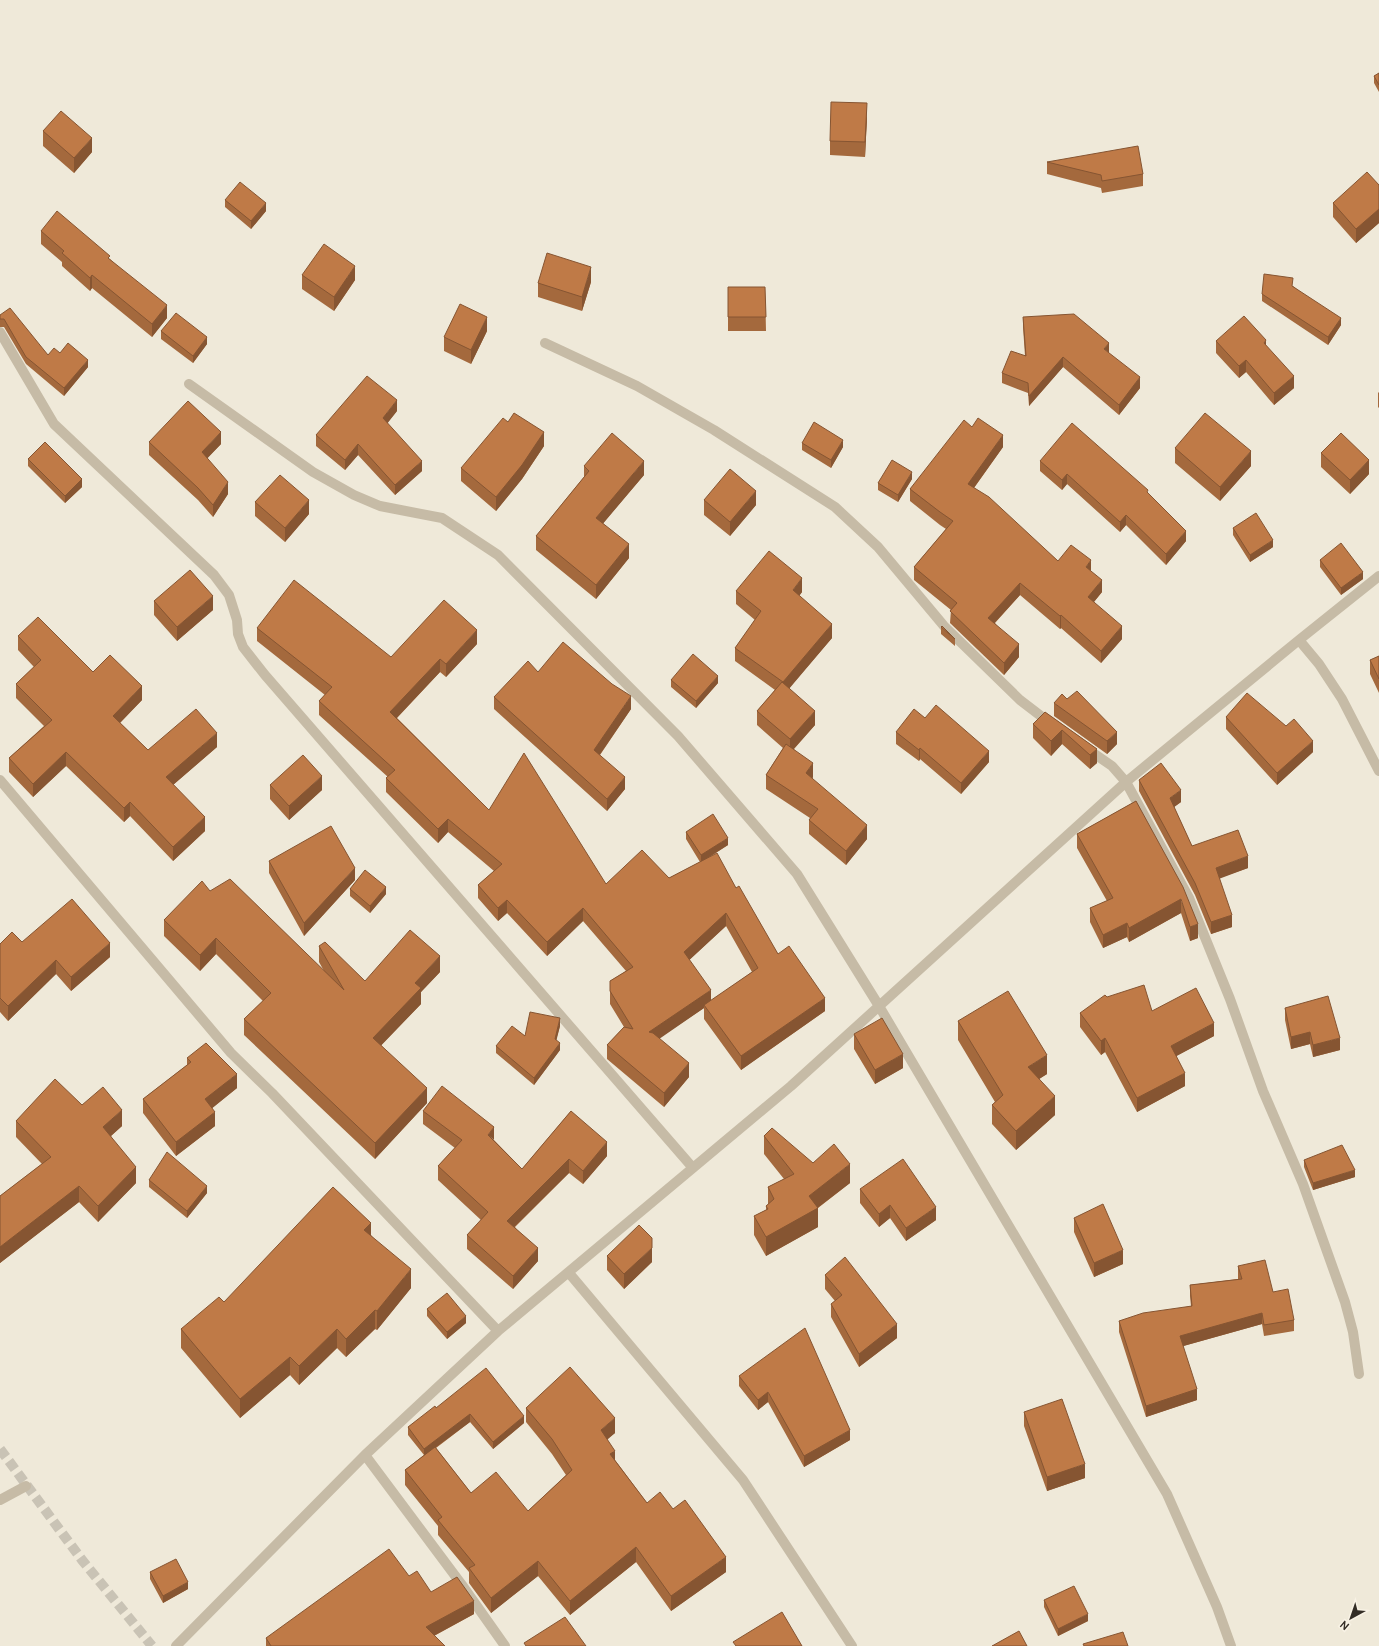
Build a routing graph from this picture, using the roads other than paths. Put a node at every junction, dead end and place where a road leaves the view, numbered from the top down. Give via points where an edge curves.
1 (0, 332) edge
2 (545, 343) dead end
3 (189, 384) dead end
4 (1379, 576) edge
5 (1299, 640) junction
6 (1056, 728) edge
7 (1075, 741) edge
8 (1379, 771) edge
9 (0, 780) edge
10 (1126, 782) junction
11 (879, 1006) junction
12 (693, 1168) junction
13 (569, 1273) junction
14 (498, 1331) junction
15 (1359, 1374) dead end
16 (365, 1455) junction
17 (26, 1486) dead end
18 (0, 1500) edge
19 (176, 1646) edge
20 (504, 1646) edge
21 (852, 1646) edge
22 (1231, 1646) edge

1 - 12 street via 54,424 214,575 229,595 243,647 265,675
2 - 6 street via 637,386 714,430 835,507 878,547 944,626 1020,700
3 - 11 street via 313,472 354,495 380,506 442,518 498,555 678,736 797,874
4 - 5 street
5 - 8 street via 1319,664 1342,699
5 - 10 street
7 - 10 street via 1112,766
9 - 14 street via 231,1053
10 - 11 street
10 - 15 street via 1189,898 1230,999 1263,1091 1303,1184 1345,1302 1353,1332
11 - 12 street via 791,1086
11 - 22 street via 1167,1494 1217,1607
12 - 13 street
13 - 14 street
13 - 21 street via 743,1480
14 - 16 street
16 - 19 street
16 - 20 street
17 - 18 street

